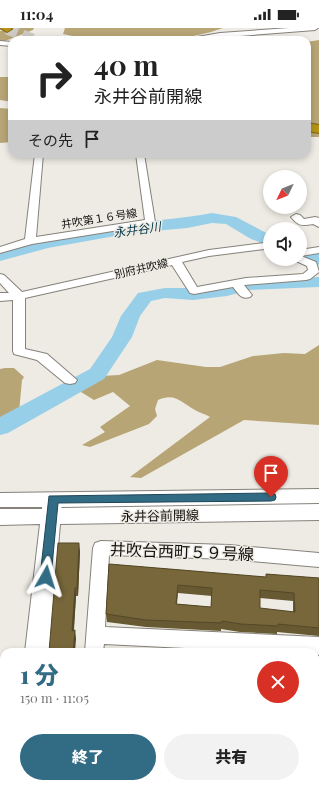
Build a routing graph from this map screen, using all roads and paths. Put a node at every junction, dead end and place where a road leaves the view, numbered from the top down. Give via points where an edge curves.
1 (315, 28) edge
2 (214, 36) edge
3 (39, 158) edge
4 (141, 158) edge
5 (296, 217) dead end
6 (319, 224) edge
7 (30, 241) junction
8 (263, 247) edge
9 (0, 250) edge
10 (175, 260) junction
11 (307, 262) edge
12 (0, 277) edge
13 (19, 296) junction
14 (0, 297) edge
15 (70, 380) dead end
16 (319, 496) edge
17 (0, 500) edge
18 (52, 508) junction
19 (319, 512) edge
20 (0, 518) edge
21 (319, 560) edge
22 (95, 644) edge
23 (319, 646) edge
24 (37, 648) edge

1 - 2 street
3 - 7 street
4 - 7 street, 井吹第１６号線 via 150,222
5 - 6 street via 302,223 315,220
7 - 9 street, 井吹第１６号線
8 - 10 street, 別府井吹線 via 209,253
10 - 11 street via 194,291 241,289 306,277 314,271 312,264
10 - 13 street, 別府井吹線
12 - 13 street
13 - 14 street, 別府井吹線
13 - 15 street via 19,351 42,357
16 - 18 street, 永井谷前開線
17 - 18 street, 永井谷前開線
18 - 19 street, 永井谷前開線
18 - 20 street, 永井谷前開線
18 - 24 street
21 - 22 street, 井吹台西町５９号線 via 229,552 100,548
22 - 23 street

